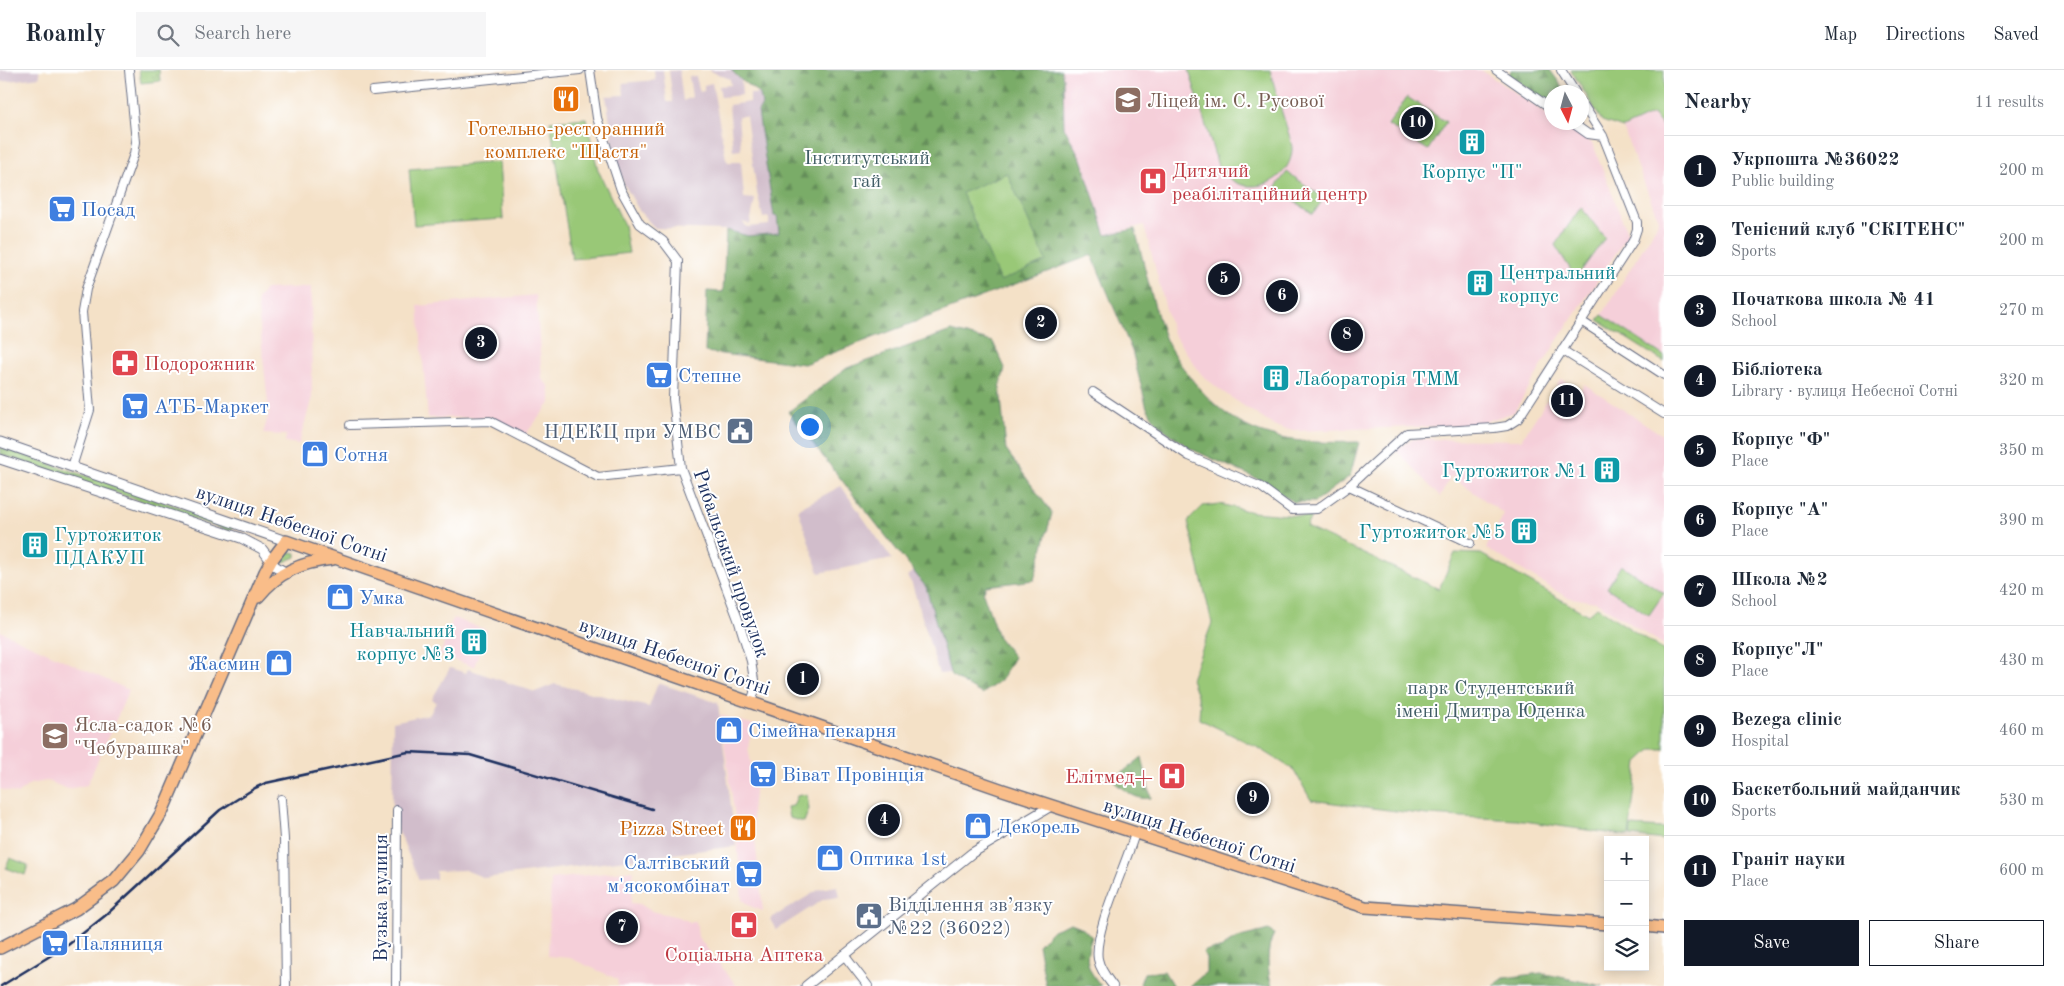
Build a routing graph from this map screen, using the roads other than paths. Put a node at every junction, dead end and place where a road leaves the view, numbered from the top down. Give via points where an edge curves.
1 (129, 70) edge
2 (580, 70) edge
3 (590, 70) edge
4 (1496, 70) edge
5 (1561, 70) edge
6 (1571, 85) edge
7 (373, 91) dead end
8 (1544, 103) edge
9 (1589, 114) edge
10 (1582, 130) edge
11 (1603, 136) junction
12 (1581, 321) junction
13 (1562, 350) junction
14 (1664, 375) edge
15 (1093, 392) dead end
16 (1664, 414) edge
17 (350, 425) dead end
18 (0, 442) edge
19 (0, 459) edge
20 (72, 467) junction
21 (681, 468) junction
22 (1349, 486) junction
23 (234, 523) junction
24 (230, 534) junction
25 (286, 541) junction
26 (1470, 543) dead end
27 (308, 549) junction
28 (338, 559) junction
29 (271, 561) junction
30 (299, 565) junction
31 (285, 572) junction
32 (250, 608) junction
33 (751, 702) junction
34 (281, 799) dead end
35 (1051, 806) junction
36 (397, 810) dead end
37 (1135, 833) junction
38 (1604, 924) edge
39 (1649, 926) edge
40 (1664, 928) edge
41 (0, 948) edge
42 (844, 955) junction
43 (286, 986) edge
44 (396, 986) edge
45 (806, 986) edge
46 (868, 986) edge
47 (1113, 986) edge

1 - 20 street via 136,142 86,289 82,312 90,410
2 - 7 street
3 - 21 street, Рибальський провулок via 597,118 620,190 640,224 663,241 678,261 673,399
4 - 8 street
5 - 6 street
9 - 11 street
10 - 11 street
11 - 12 street via 1637,229 1633,241
12 - 13 street
12 - 14 street
13 - 16 street
13 - 22 street via 1518,419 1507,426 1494,428 1407,433
15 - 22 street via 1189,456 1261,487 1292,510 1317,509
17 - 21 street via 490,421 598,477
18 - 20 street, вулиця Небесної Сотні
19 - 24 street, вулиця Небесної Сотні
20 - 23 street, вулиця Небесної Сотні
21 - 33 street, Рибальський провулок via 751,661 754,680
22 - 26 street
23 - 24 street via 237,530
23 - 25 street, вулиця Небесної Сотні
24 - 29 street, вулиця Небесної Сотні via 257,545
25 - 27 main road, вулиця Небесної Сотні
25 - 29 main road
27 - 28 main road, вулиця Небесної Сотні
27 - 30 main road
28 - 30 main road
28 - 33 main road, вулиця Небесної Сотні
29 - 31 street, вулиця Небесної Сотні
29 - 32 main road
30 - 31 main road
31 - 32 main road via 262,592
32 - 41 main road via 162,812 139,851 114,881 76,910
33 - 35 main road, вулиця Небесної Сотні
34 - 43 street
35 - 37 main road, вулиця Небесної Сотні
35 - 42 street via 972,853
36 - 44 street, Вузька вулиця
37 - 38 main road, вулиця Небесної Сотні via 1365,907
37 - 47 street via 1097,949 1100,966
39 - 40 main road
42 - 45 street
42 - 46 street

